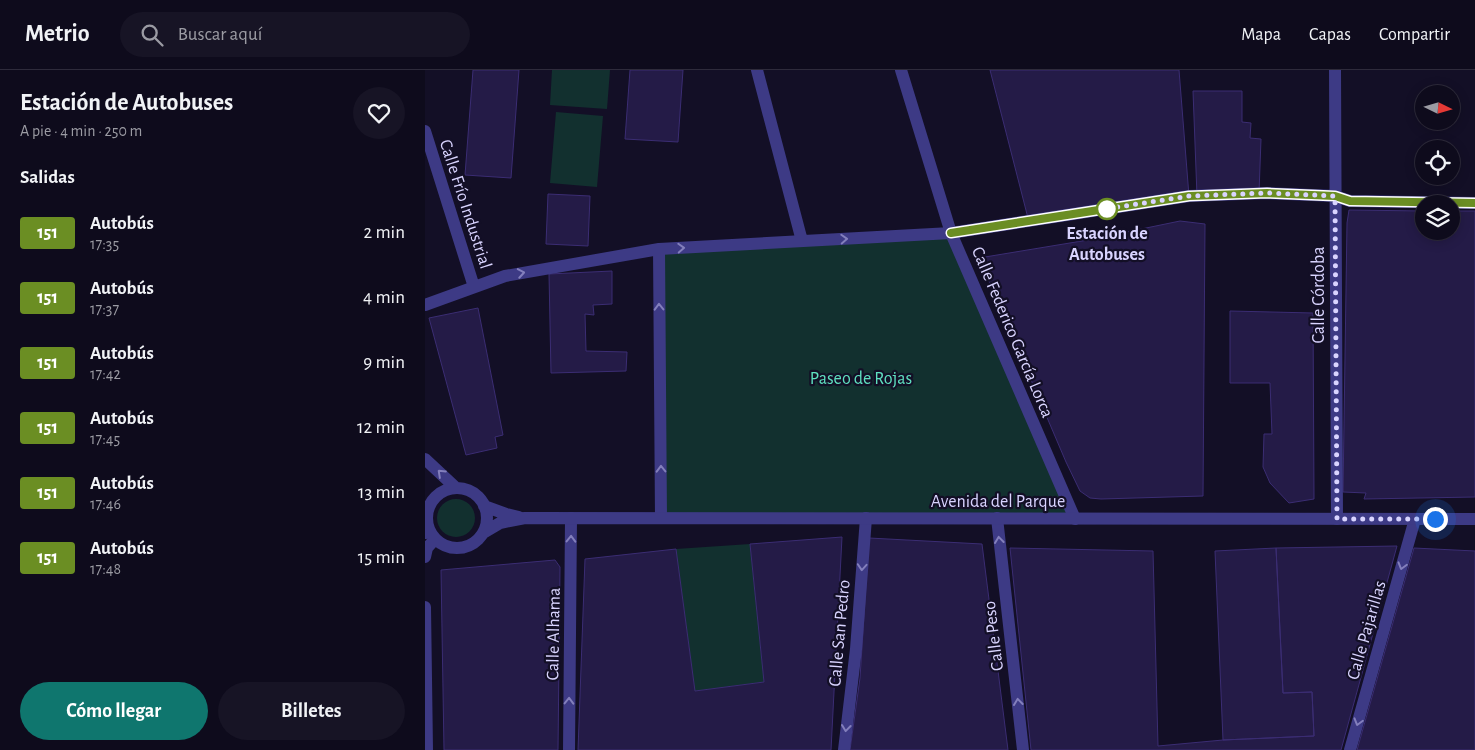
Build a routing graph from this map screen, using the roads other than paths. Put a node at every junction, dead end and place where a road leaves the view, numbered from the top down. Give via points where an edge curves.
1 (757, 70) edge
2 (901, 70) edge
3 (1335, 70) edge
4 (425, 132) edge
5 (1335, 196) junction
6 (1475, 203) edge
7 (951, 233) junction
8 (802, 241) junction
9 (659, 249) junction
10 (474, 287) junction
11 (425, 304) edge
12 (425, 459) edge
13 (456, 488) junction
14 (484, 506) junction
15 (426, 514) edge
16 (522, 518) junction
17 (571, 518) junction
18 (661, 518) junction
19 (866, 518) junction
20 (997, 518) junction
21 (1075, 519) junction
22 (1337, 519) junction
23 (1415, 519) junction
24 (1475, 519) edge
25 (483, 533) junction
26 (430, 534) edge
27 (425, 557) edge
28 (425, 607) edge
29 (425, 718) edge
30 (427, 750) edge
31 (569, 750) edge
32 (844, 750) edge
33 (1023, 750) edge
34 (1349, 750) edge

1 - 8 street
2 - 7 street, Calle Federico García Lorca
3 - 5 street, Calle Córdoba
4 - 10 street, Calle Frío Industrial
5 - 6 street via 1350,201
5 - 7 street via 1267,193 1189,196
5 - 22 street, Calle Córdoba
8 -> 7 street
7 - 21 street, Calle Federico García Lorca
9 -> 8 street
10 -> 9 street via 505,276
18 -> 9 street
10 - 11 street
13 -> 12 street
13 - 14 street via 473,493
13 - 15 street via 432,500
14 - 16 street
14 - 25 street via 487,519
15 - 26 street
16 - 17 street, Avenida del Parque
16 - 25 street via 500,523
17 - 18 street, Avenida del Parque
31 -> 17 street, Calle Alhama
18 - 19 street, Avenida del Parque
19 - 20 street, Avenida del Parque
19 -> 32 street, Calle San Pedro via 856,650
20 - 21 street, Avenida del Parque
33 -> 20 street, Calle Peso
21 - 22 street, Avenida del Parque
22 - 23 street, Avenida del Parque
23 - 24 street, Avenida del Parque
23 -> 34 street, Calle Pajarillas
25 - 26 street via 465,547 449,547
26 - 27 street
28 - 29 street
29 - 30 street

